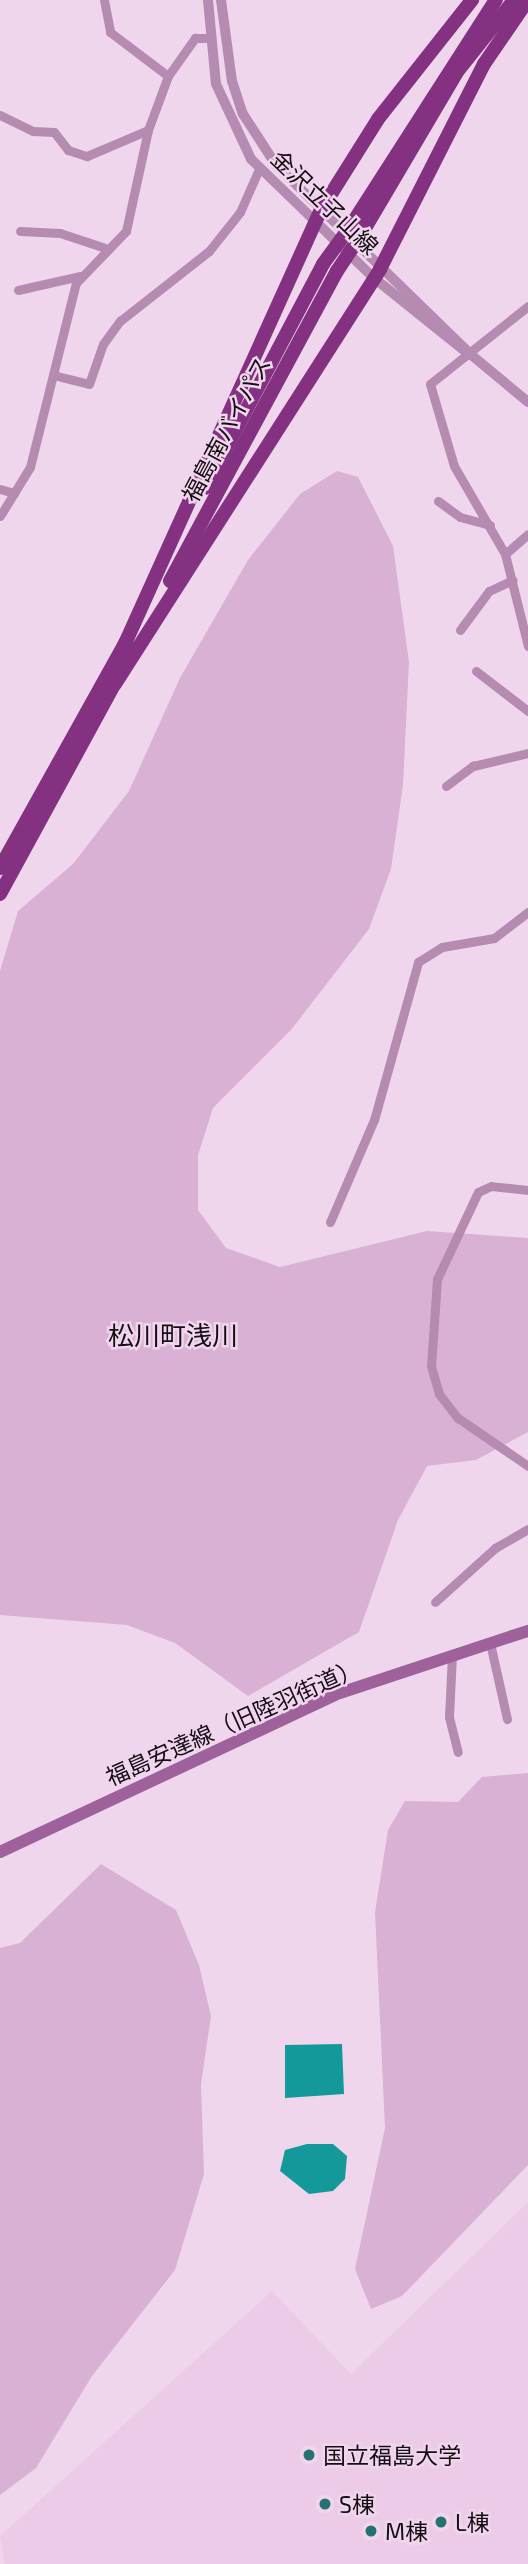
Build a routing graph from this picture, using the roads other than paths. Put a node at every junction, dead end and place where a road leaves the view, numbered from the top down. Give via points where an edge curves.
1 (104, 0) edge
2 (208, 0) edge
3 (221, 0) edge
4 (472, 0) edge
5 (496, 0) edge
6 (527, 0) edge
7 (515, 5) edge
8 (208, 38) junction
9 (168, 76) junction
10 (0, 116) edge
11 (148, 130) junction
12 (259, 169) junction
13 (318, 216) junction
14 (20, 231) dead end
15 (355, 231) junction
16 (105, 248) junction
17 (330, 268) junction
18 (377, 273) junction
19 (80, 276) junction
20 (18, 290) dead end
21 (528, 306) edge
22 (469, 354) junction
23 (53, 375) junction
24 (528, 402) edge
25 (0, 489) edge
26 (14, 493) junction
27 (438, 501) dead end
28 (0, 516) edge
29 (490, 525) junction
30 (528, 534) edge
31 (505, 554) junction
32 (513, 580) junction
33 (460, 630) dead end
34 (528, 646) edge
35 (123, 648) junction
36 (475, 671) dead end
37 (116, 684) junction
38 (528, 711) edge
39 (528, 753) edge
40 (446, 786) dead end
41 (0, 868) edge
42 (0, 894) edge
43 (528, 912) edge
44 (528, 1190) edge
45 (330, 1222) dead end
46 (528, 1465) edge
47 (528, 1529) edge
48 (435, 1602) dead end
49 (528, 1631) edge
50 (490, 1643) junction
51 (452, 1655) junction
52 (507, 1719) dead end
53 (458, 1752) dead end
54 (0, 1852) edge

1 - 9 street via 110,32
2 - 8 street, 金沢立子山線
3 - 13 street, 金沢立子山線 via 224,43 243,114 276,165
4 - 13 highway via 378,119
5 - 15 highway, 福島南バイパス
6 - 7 highway
7 - 15 highway, 福島南バイパス via 457,72
7 - 18 highway
8 - 9 street via 195,38
8 - 12 street, 金沢立子山線 via 225,114
9 - 11 street
10 - 11 street via 33,131 54,132 68,150 87,156
11 - 16 street via 126,231
12 - 13 street, 金沢立子山線
12 - 23 street via 240,212 209,251 120,321 103,344 89,384
13 - 18 street, 金沢立子山線
13 - 35 highway
14 - 16 street via 60,233
15 - 17 highway, 福島南バイパス, bridge
16 - 19 street
17 - 35 highway, 福島南バイパス
17 - 37 highway, 福島南バイパス
18 - 22 street, 金沢立子山線
18 - 37 highway
19 - 20 street
19 - 23 street
21 - 22 street
22 - 24 street, 金沢立子山線
22 - 29 street via 430,384 454,466
23 - 26 street via 30,467
25 - 26 street
26 - 28 street
27 - 29 street via 460,517
29 - 31 street
30 - 31 street
31 - 32 street
32 - 33 street via 489,591
32 - 34 street
35 - 41 highway, 福島南バイパス
36 - 38 street
37 - 42 highway, 福島南バイパス
39 - 40 street via 473,766
43 - 45 street via 494,938 442,947 418,962 374,1120
44 - 46 street via 491,1186 478,1192 437,1279 431,1366 439,1394 458,1418
47 - 48 street via 495,1548
49 - 50 main road, 福島安達線（旧陸羽街道）
50 - 51 main road, 福島安達線（旧陸羽街道）
50 - 52 street
51 - 53 street via 449,1717
51 - 54 main road, 福島安達線（旧陸羽街道） via 340,1693

